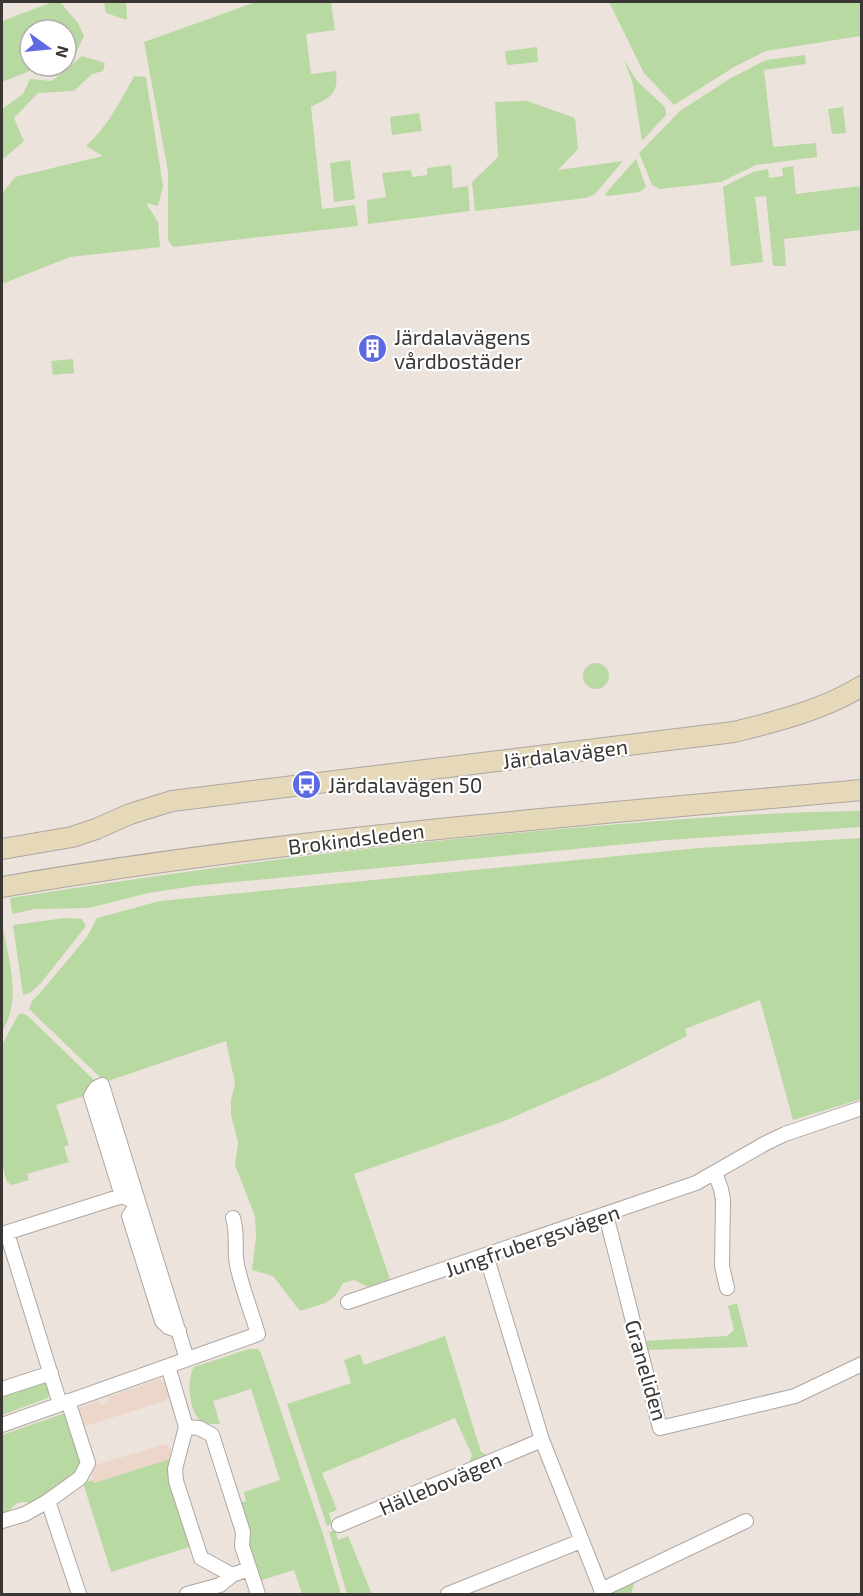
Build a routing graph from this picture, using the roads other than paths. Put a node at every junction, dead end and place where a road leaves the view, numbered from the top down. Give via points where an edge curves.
1 (861, 671) edge
2 (861, 686) edge
3 (810, 710) junction
4 (861, 790) edge
5 (861, 802) edge
6 (713, 803) junction
7 (2, 849) edge
8 (2, 887) edge
9 (861, 1108) edge
10 (715, 1173) junction
11 (122, 1196) junction
12 (138, 1203) junction
13 (606, 1215) junction
14 (233, 1218) dead end
15 (4, 1233) edge
16 (486, 1256) junction
17 (727, 1288) dead end
18 (348, 1302) dead end
19 (187, 1359) junction
20 (861, 1364) edge
21 (168, 1366) junction
22 (51, 1373) junction
23 (2, 1389) edge
24 (64, 1402) junction
25 (2, 1425) edge
26 (186, 1426) junction
27 (542, 1440) junction
28 (48, 1501) junction
29 (2, 1521) edge
30 (746, 1521) dead end
31 (339, 1525) dead end
32 (581, 1541) junction
33 (249, 1569) junction
34 (232, 1575) junction
35 (602, 1592) edge
36 (79, 1594) edge
37 (187, 1594) edge
38 (258, 1594) edge
39 (448, 1594) edge

1 - 3 main road, Järdalavägen
2 - 3 main road, Järdalavägen
3 - 7 main road, Järdalavägen via 734,732 172,801 72,837
4 - 6 main road, Brokindsleden
5 - 6 main road, Brokindsleden
6 - 8 main road, Brokindsleden via 443,827 180,859
9 - 10 street, Jungfrubergsvägen via 785,1134
10 - 13 street, Jungfrubergsvägen
10 - 17 street via 722,1190 722,1266
11 - 12 street
11 - 12 street via 91,1096 102,1085
11 - 15 street
12 - 19 street
13 - 16 street, Jungfrubergsvägen
13 - 20 street, Graneliden via 660,1428 795,1395
14 - 19 street via 237,1266 258,1334
15 - 22 street
16 - 18 street, Jungfrubergsvägen
16 - 27 street
19 - 21 street
21 - 24 street
21 - 26 street
22 - 23 street
22 - 24 street
24 - 25 street
24 - 28 street via 88,1463 80,1478
26 - 33 street via 212,1435 243,1532 242,1546
26 - 34 street via 175,1469 176,1481 201,1558
27 - 31 street, Hällebovägen
27 - 32 street
28 - 29 street
28 - 36 street
30 - 35 street
32 - 35 street
32 - 39 street
33 - 34 street
33 - 38 street
34 - 37 street via 220,1585

